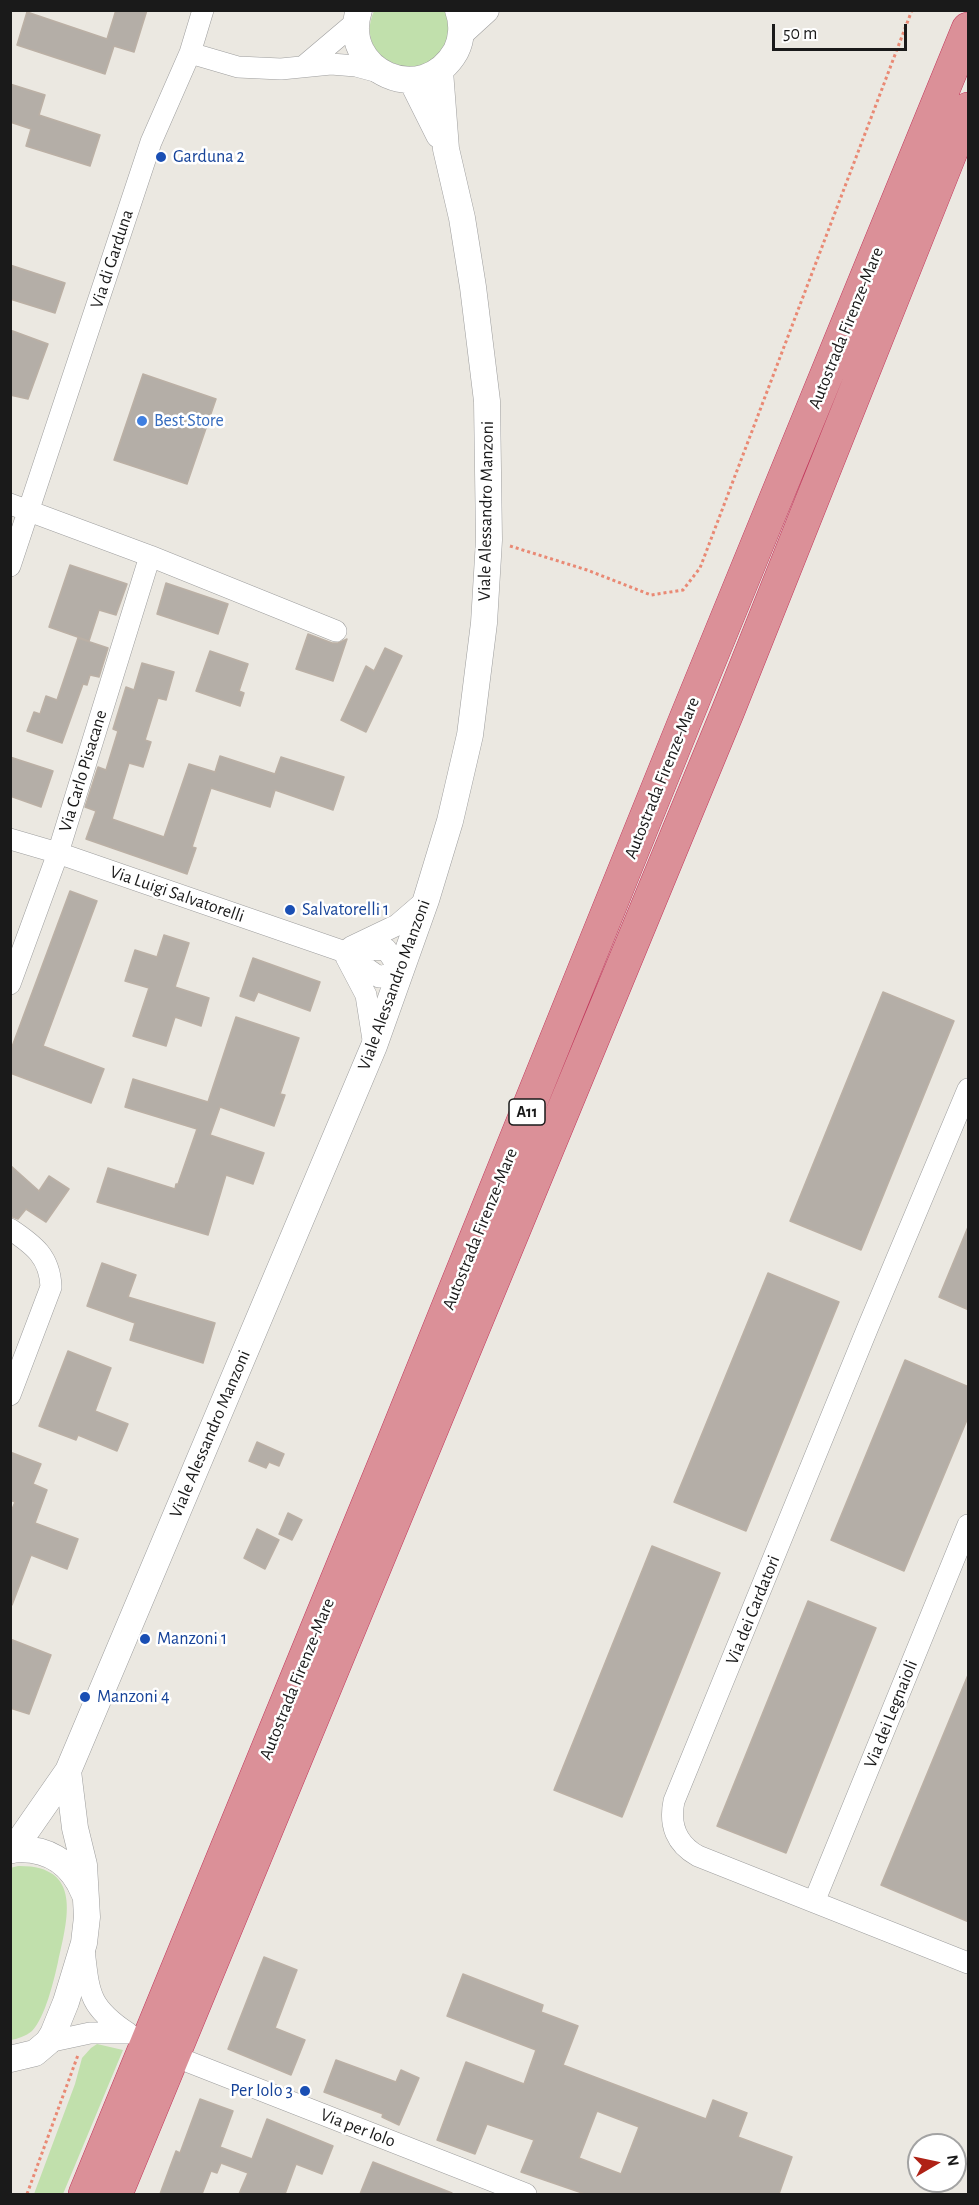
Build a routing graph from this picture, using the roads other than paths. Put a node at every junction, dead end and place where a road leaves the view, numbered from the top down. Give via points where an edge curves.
1 (203, 10) edge
2 (486, 10) edge
3 (358, 16) edge
4 (460, 21) edge
5 (969, 29) edge
6 (190, 53) junction
7 (304, 66) junction
8 (440, 71) junction
9 (382, 73) junction
10 (412, 81) junction
11 (969, 109) edge
12 (446, 149) junction
13 (20, 507) edge
14 (150, 556) junction
15 (10, 566) edge
16 (336, 631) dead end
17 (10, 839) edge
18 (58, 852) junction
19 (426, 900) junction
20 (342, 951) junction
21 (401, 971) junction
22 (10, 984) edge
23 (374, 1046) junction
24 (969, 1089) edge
25 (10, 1229) edge
26 (10, 1395) edge
27 (969, 1525) edge
28 (68, 1771) junction
29 (12, 1850) edge
30 (86, 1899) junction
31 (814, 1902) junction
32 (84, 1942) junction
33 (969, 1963) edge
34 (48, 2042) junction
35 (14, 2062) edge
36 (189, 2062) dead end
37 (85, 2194) edge
38 (116, 2194) edge
39 (526, 2194) edge

1 - 6 street, Via di Garduna
2 - 4 street
3 - 7 street
3 - 9 street via 361,49
4 - 8 street via 454,54
5 - 37 highway, Autostrada Firenze-Mare / A11
6 - 7 street via 238,67
6 - 13 street, Via di Garduna via 151,142
7 - 9 street via 356,66
8 - 10 street
8 - 12 street
9 - 10 street
10 - 12 street
11 - 38 highway, Autostrada Firenze-Mare / A11 via 723,722
12 - 19 street, Viale Alessandro Manzoni via 472,275 487,401 489,540 484,623 470,735
13 - 14 street
13 - 15 street, Via di Garduna
14 - 16 street
14 - 18 street, Via Carlo Pisacane
17 - 18 street, Via Luigi Salvatorelli
18 - 20 street, Via Luigi Salvatorelli
18 - 22 street, Via Carlo Pisacane
19 - 20 street via 397,925
19 - 21 street, Viale Alessandro Manzoni
20 - 21 street, Via Luigi Salvatorelli via 379,977
20 - 23 street via 366,995
21 - 23 street, Viale Alessandro Manzoni
23 - 28 street, Viale Alessandro Manzoni
24 - 31 street, Via dei Cardatori via 859,1349 672,1813 678,1840 687,1850
25 - 26 street via 40,1252 51,1274 51,1287
27 - 31 street, Via dei Legnaioli
28 - 29 street, Viale Alessandro Manzoni
28 - 30 street
29 - 30 street via 31,1849 60,1860 72,1870
30 - 32 street
31 - 33 street, Via dei Cardatori
32 - 34 street via 66,2002
32 - 34 street via 88,1987 99,2010 128,2033 103,2032
34 - 35 street
36 - 39 street, Via per Iolo

